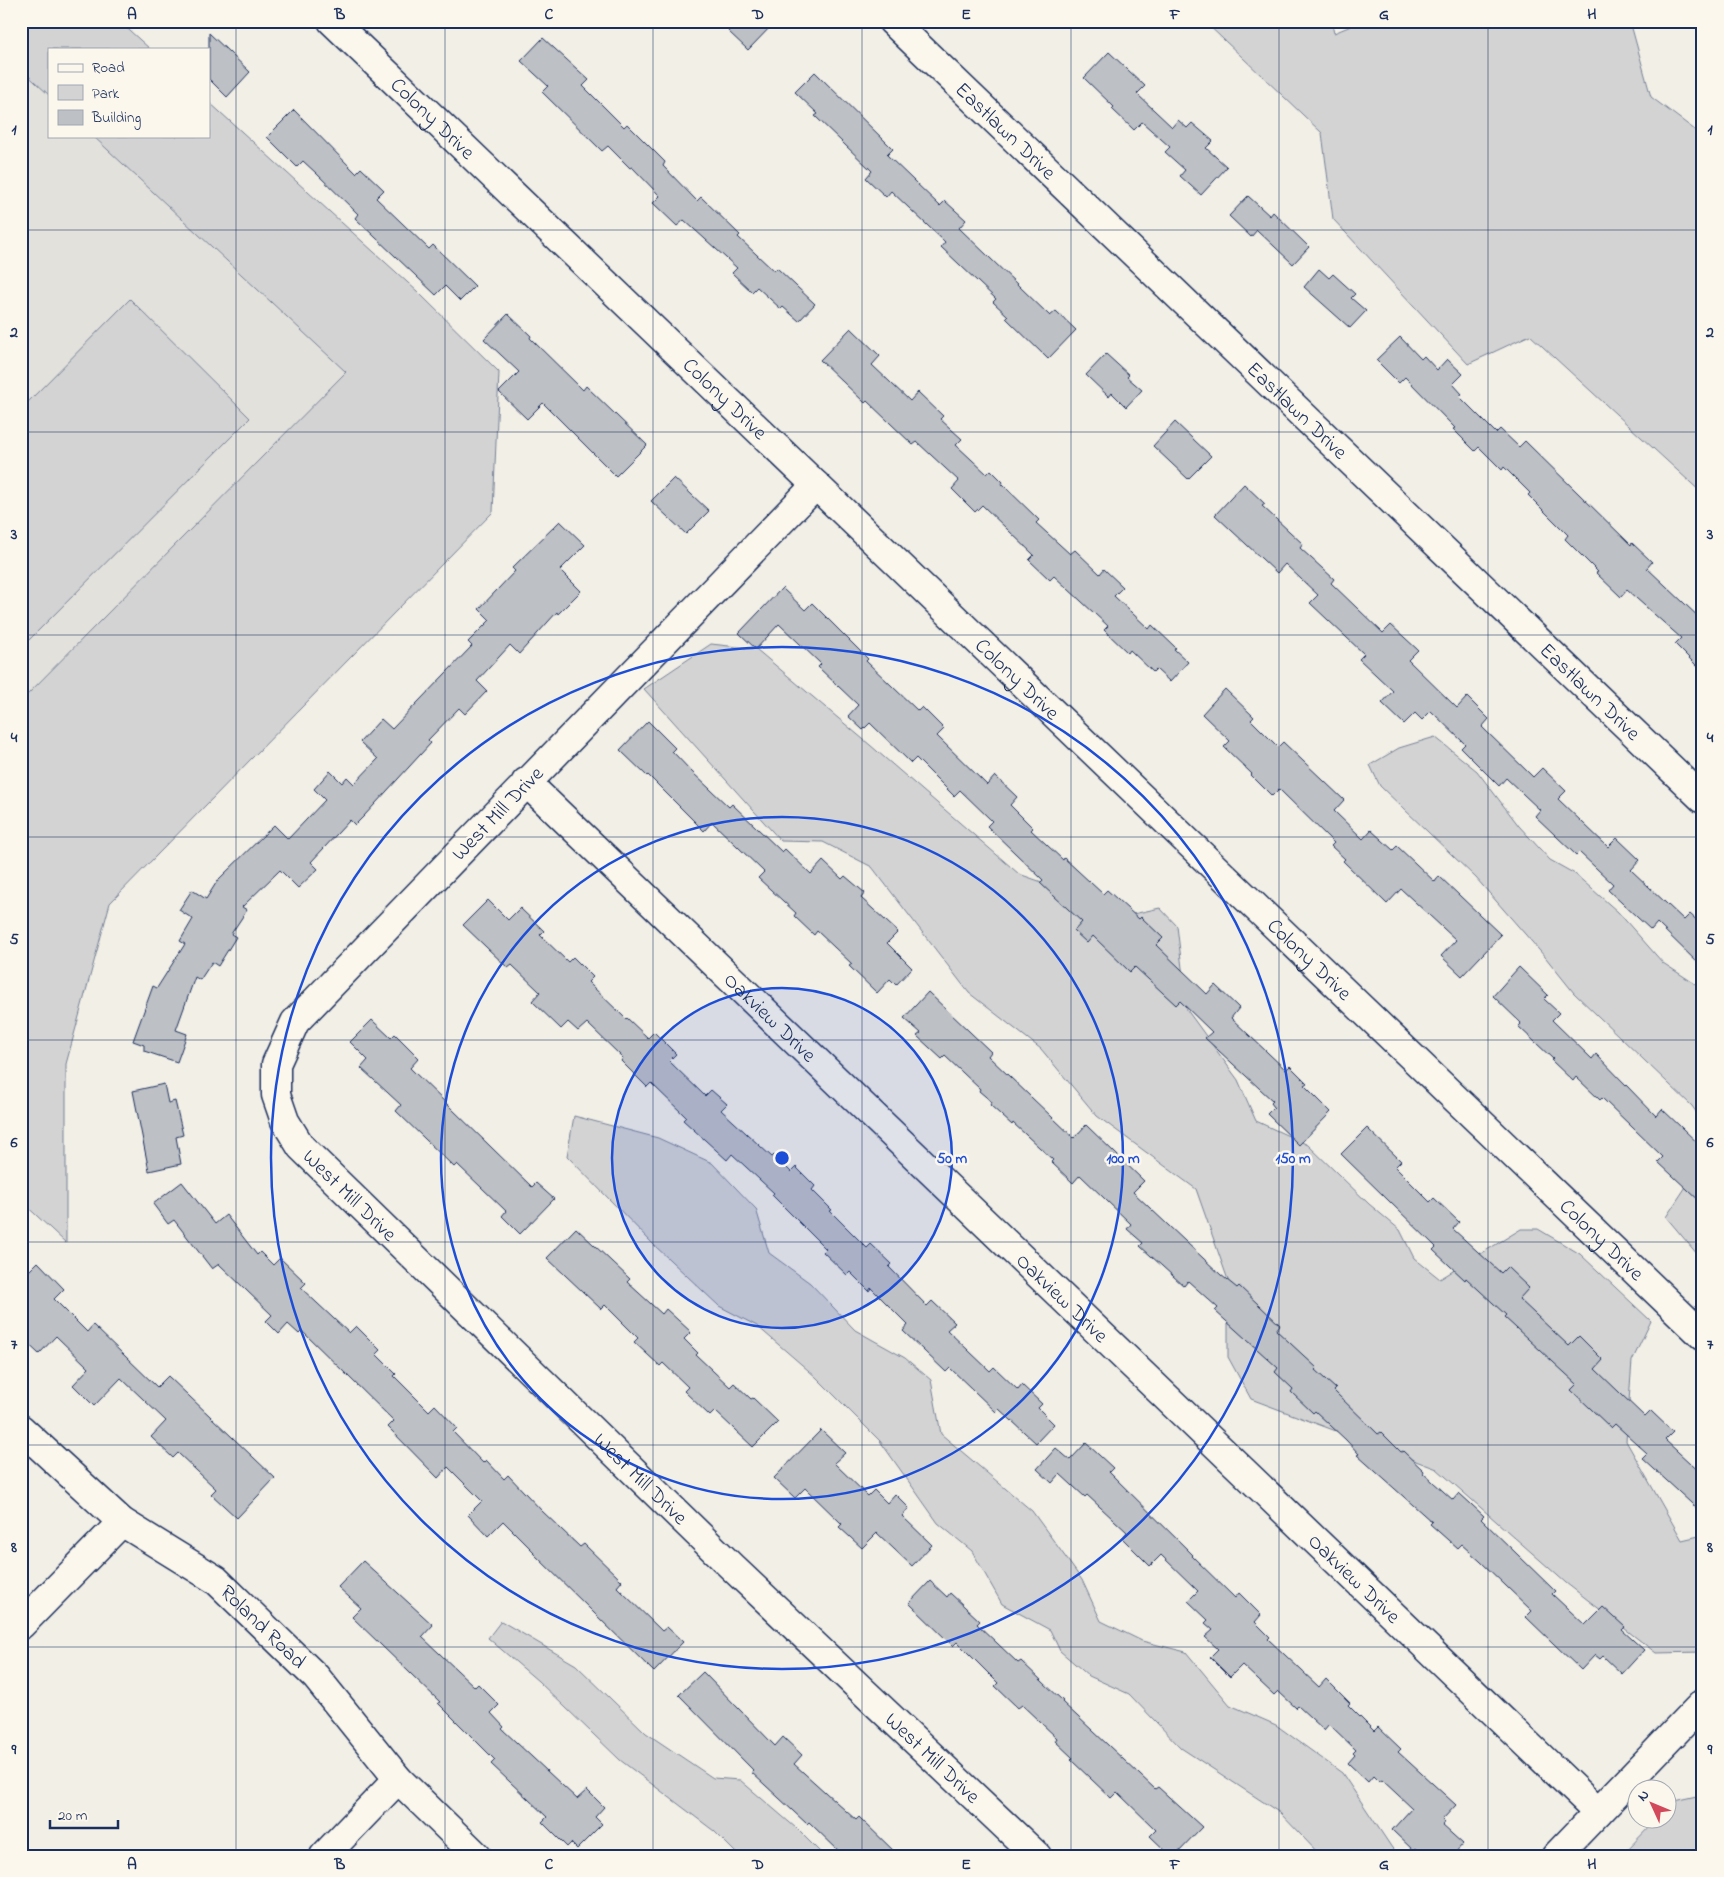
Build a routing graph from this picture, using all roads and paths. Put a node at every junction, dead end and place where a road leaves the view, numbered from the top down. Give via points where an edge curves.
1 (332, 21) edge
2 (892, 21) edge
3 (816, 485) junction
4 (526, 782) junction
5 (1703, 798) edge
6 (1703, 1336) edge
7 (21, 1429) edge
8 (122, 1522) junction
9 (21, 1625) edge
10 (1703, 1703) edge
11 (398, 1779) junction
12 (1598, 1812) junction
13 (324, 1856) edge
14 (477, 1856) edge
15 (1036, 1856) edge
16 (1556, 1856) edge

1 - 3 street, Colony Drive
2 - 5 street, Eastlawn Drive
3 - 4 street, West Mill Drive
3 - 6 street, Colony Drive
4 - 12 street, Oakview Drive
4 - 15 street, West Mill Drive via 295,1022 276,1064 276,1095 285,1121 301,1147 729,1564
7 - 8 street, Roland Road
8 - 9 street
8 - 11 street, Roland Road via 216,1580 316,1678
10 - 12 street
11 - 13 street
11 - 14 street, Roland Road
12 - 16 street

